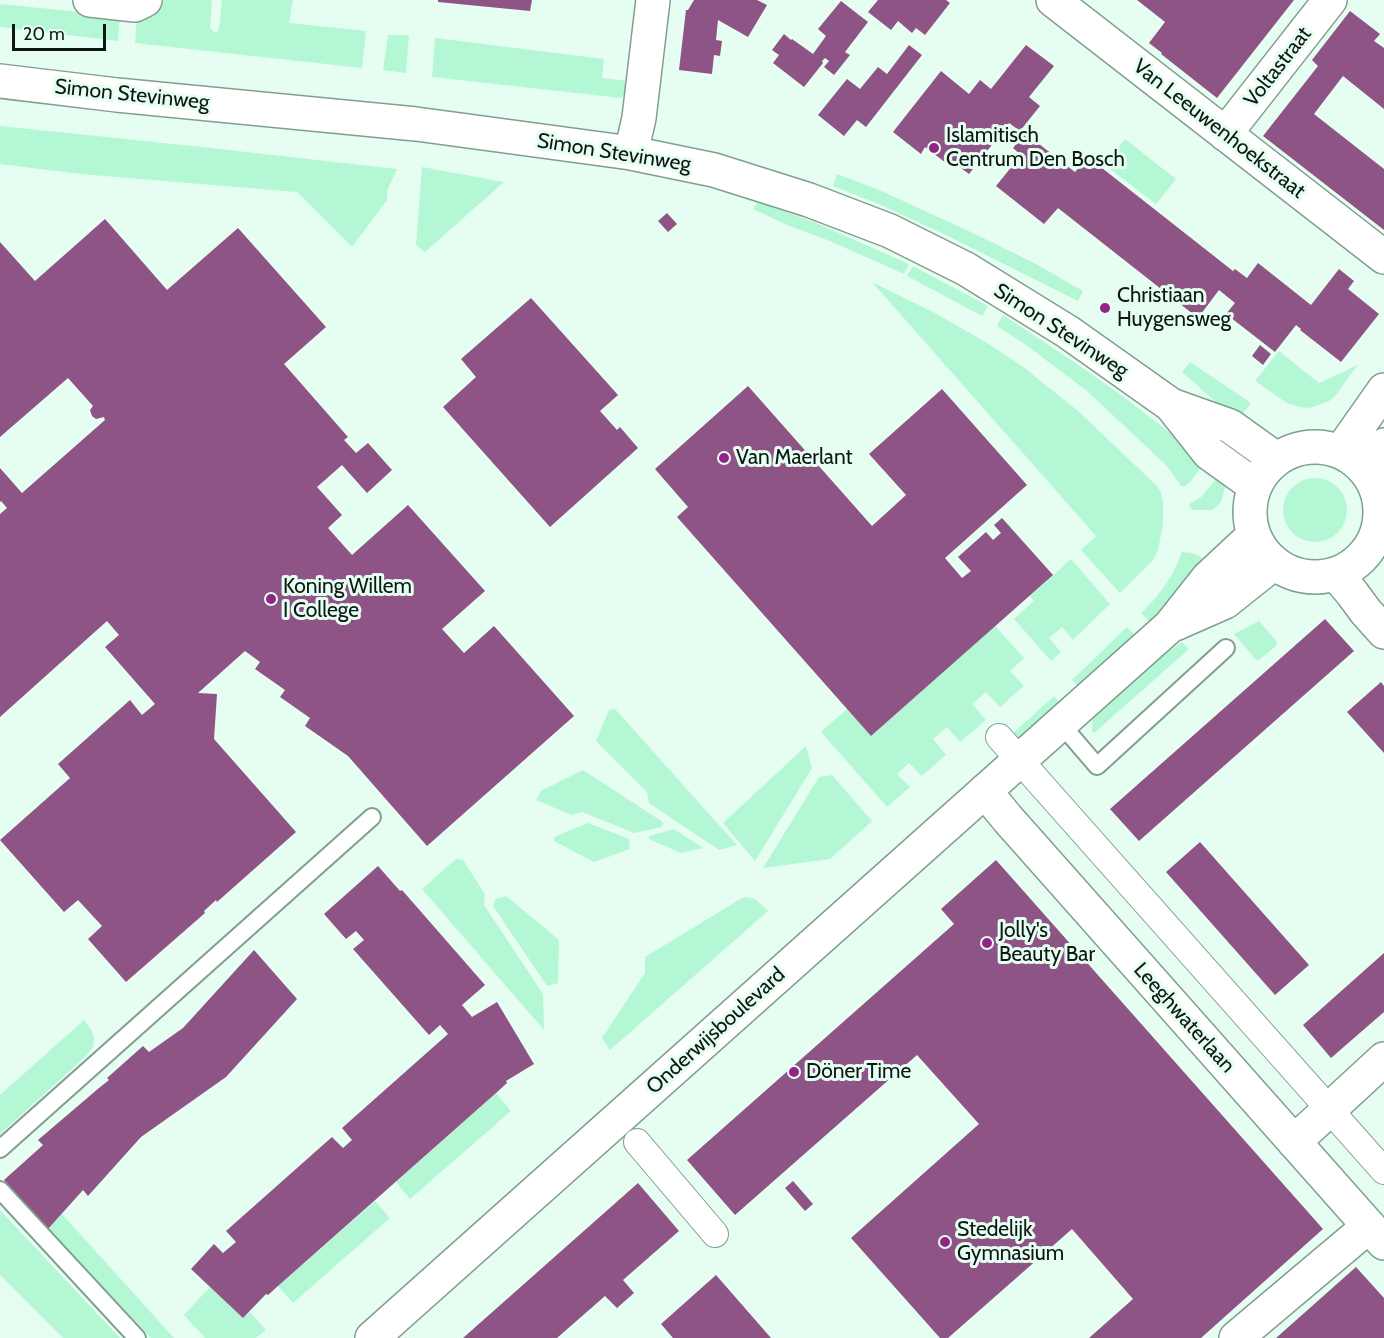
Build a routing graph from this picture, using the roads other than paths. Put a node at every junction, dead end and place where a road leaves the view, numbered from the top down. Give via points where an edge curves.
1 (90, 0) edge
2 (145, 0) edge
3 (653, 0) edge
4 (1053, 0) edge
5 (1330, 0) edge
6 (0, 81) edge
7 (1226, 134) junction
8 (631, 153) junction
9 (1384, 257) edge
10 (1384, 390) edge
11 (1171, 405) junction
12 (1364, 456) edge
13 (1276, 459) junction
14 (1255, 486) junction
15 (1254, 536) junction
16 (1377, 555) edge
17 (1274, 563) junction
18 (1336, 574) junction
19 (1170, 626) junction
20 (1384, 632) edge
21 (1226, 648) dead end
22 (1061, 724) junction
23 (1009, 749) junction
24 (985, 791) junction
25 (372, 817) dead end
26 (1384, 1059) edge
27 (1329, 1109) junction
28 (637, 1142) dead end
29 (1294, 1142) junction
30 (0, 1149) edge
31 (1384, 1171) edge
32 (0, 1190) edge
33 (715, 1234) dead end
34 (1377, 1235) edge
35 (137, 1338) edge
36 (372, 1338) edge
37 (1236, 1338) edge

1 - 2 street via 135,5
3 - 8 street
4 - 7 street, Van Leeuwenhoekstraat
5 - 7 street, Voltastraat
6 - 8 street, Simon Stevinweg via 416,124
7 - 9 street, Van Leeuwenhoekstraat
8 - 11 street, Simon Stevinweg via 714,170 890,231 966,269 1068,332
10 - 12 street
11 - 13 street, Simon Stevinweg via 1230,426
11 - 14 street, Simon Stevinweg via 1209,453
12 - 13 street via 1316,447 1297,449
12 - 16 street via 1379,498
13 - 14 street
14 - 15 street via 1250,510
15 - 17 street
15 - 19 street, Onderwijsboulevard via 1208,578
16 - 18 street via 1360,559
17 - 18 street via 1299,575
17 - 19 street, Onderwijsboulevard via 1225,602
18 - 20 street
19 - 22 street, Onderwijsboulevard
21 - 22 lane via 1097,766
22 - 23 street, Onderwijsboulevard
23 - 24 street, Onderwijsboulevard
23 - 27 street
24 - 29 street, Leeghwaterlaan
24 - 36 street, Onderwijsboulevard
25 - 30 lane
26 - 27 street
27 - 29 street
27 - 31 street
28 - 33 street
29 - 34 street, Leeghwaterlaan
32 - 35 lane
34 - 37 street

